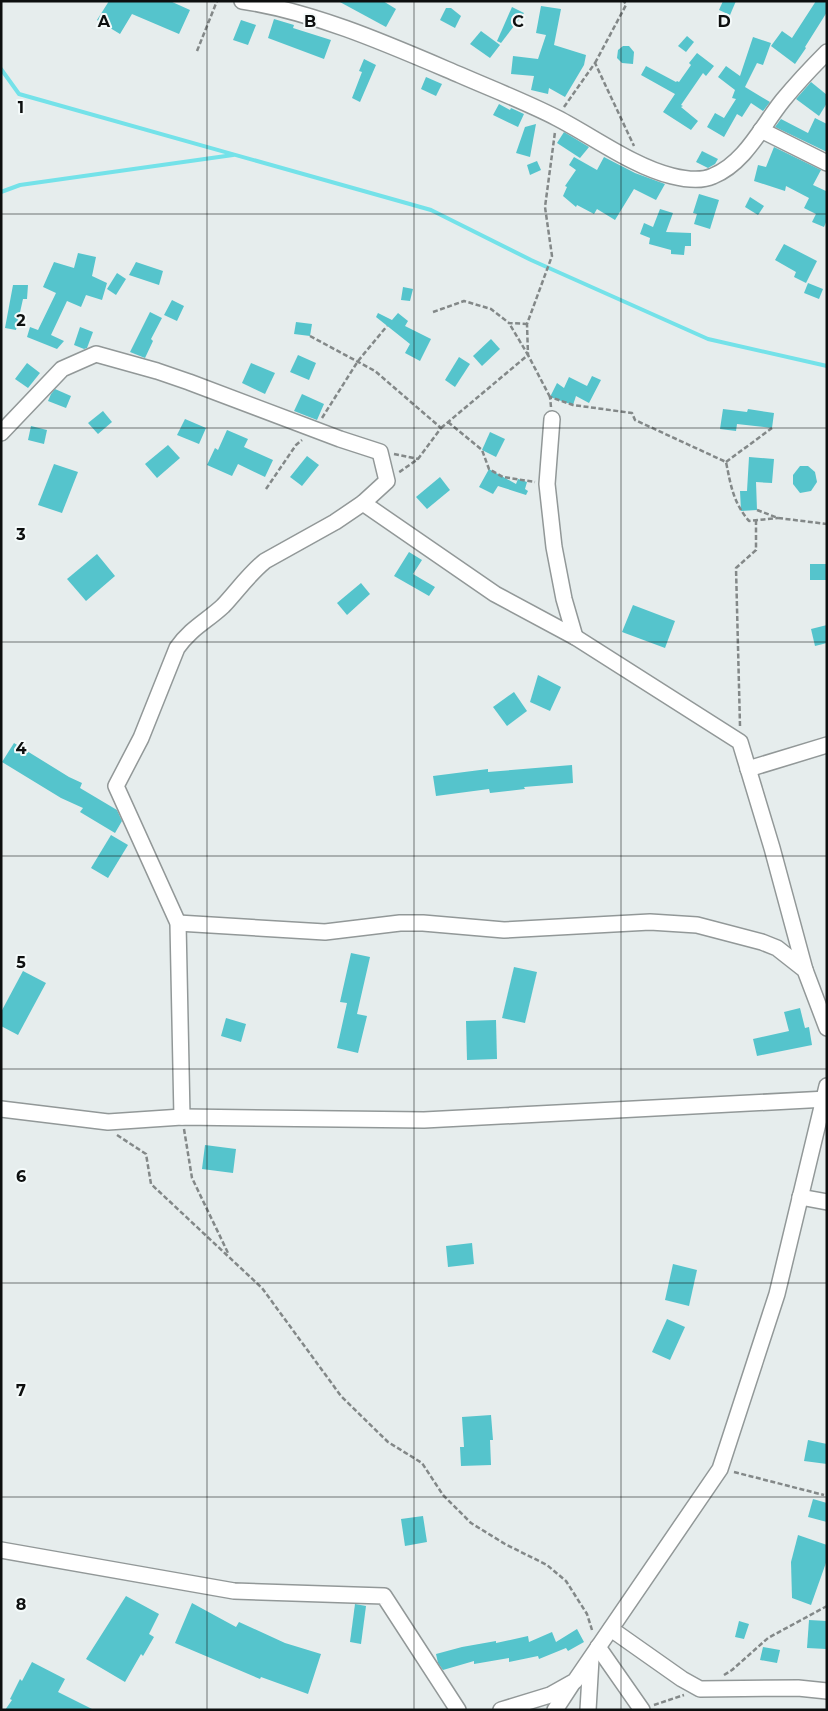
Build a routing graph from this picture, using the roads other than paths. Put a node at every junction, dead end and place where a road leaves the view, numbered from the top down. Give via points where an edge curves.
1 (242, 1) edge
2 (827, 52) edge
3 (761, 130) junction
4 (827, 163) edge
5 (552, 419) road end
6 (1, 433) edge
7 (363, 503) junction
8 (575, 637) junction
9 (827, 745) edge
10 (748, 769) junction
11 (178, 922) junction
12 (805, 970) junction
13 (827, 1028) edge
14 (825, 1094) edge
15 (1, 1109) edge
16 (182, 1117) junction
17 (800, 1197) junction
18 (827, 1202) edge
19 (1, 1550) edge
20 (611, 1629) junction
21 (594, 1652) junction
22 (575, 1681) junction
23 (827, 1692) edge
24 (458, 1710) edge
25 (500, 1710) edge
26 (555, 1710) edge
27 (588, 1710) edge
28 (642, 1710) edge

1 - 3 street via 298,13 398,48 556,117 643,165 671,176 698,180 725,170
2 - 3 street via 784,98
3 - 4 street
5 - 8 street via 547,484 554,547
6 - 7 street via 62,369 96,354 173,376 380,452 388,481
7 - 8 street via 495,594
7 - 11 street via 254,569 222,607 186,635 177,648 141,738 116,786
8 - 10 street via 740,742
9 - 10 street
10 - 12 street
11 - 12 street via 325,932 423,922 504,930 650,922 697,925 777,948
11 - 16 street
12 - 13 street
14 - 16 street via 424,1120
14 - 17 street
15 - 16 street via 108,1122
17 - 18 street
17 - 20 street via 778,1294 720,1469
19 - 24 street via 234,1591 384,1596
20 - 21 street
20 - 23 street via 700,1689 798,1688
21 - 22 street
21 - 27 street
21 - 28 street
22 - 25 street via 550,1695
22 - 26 street

